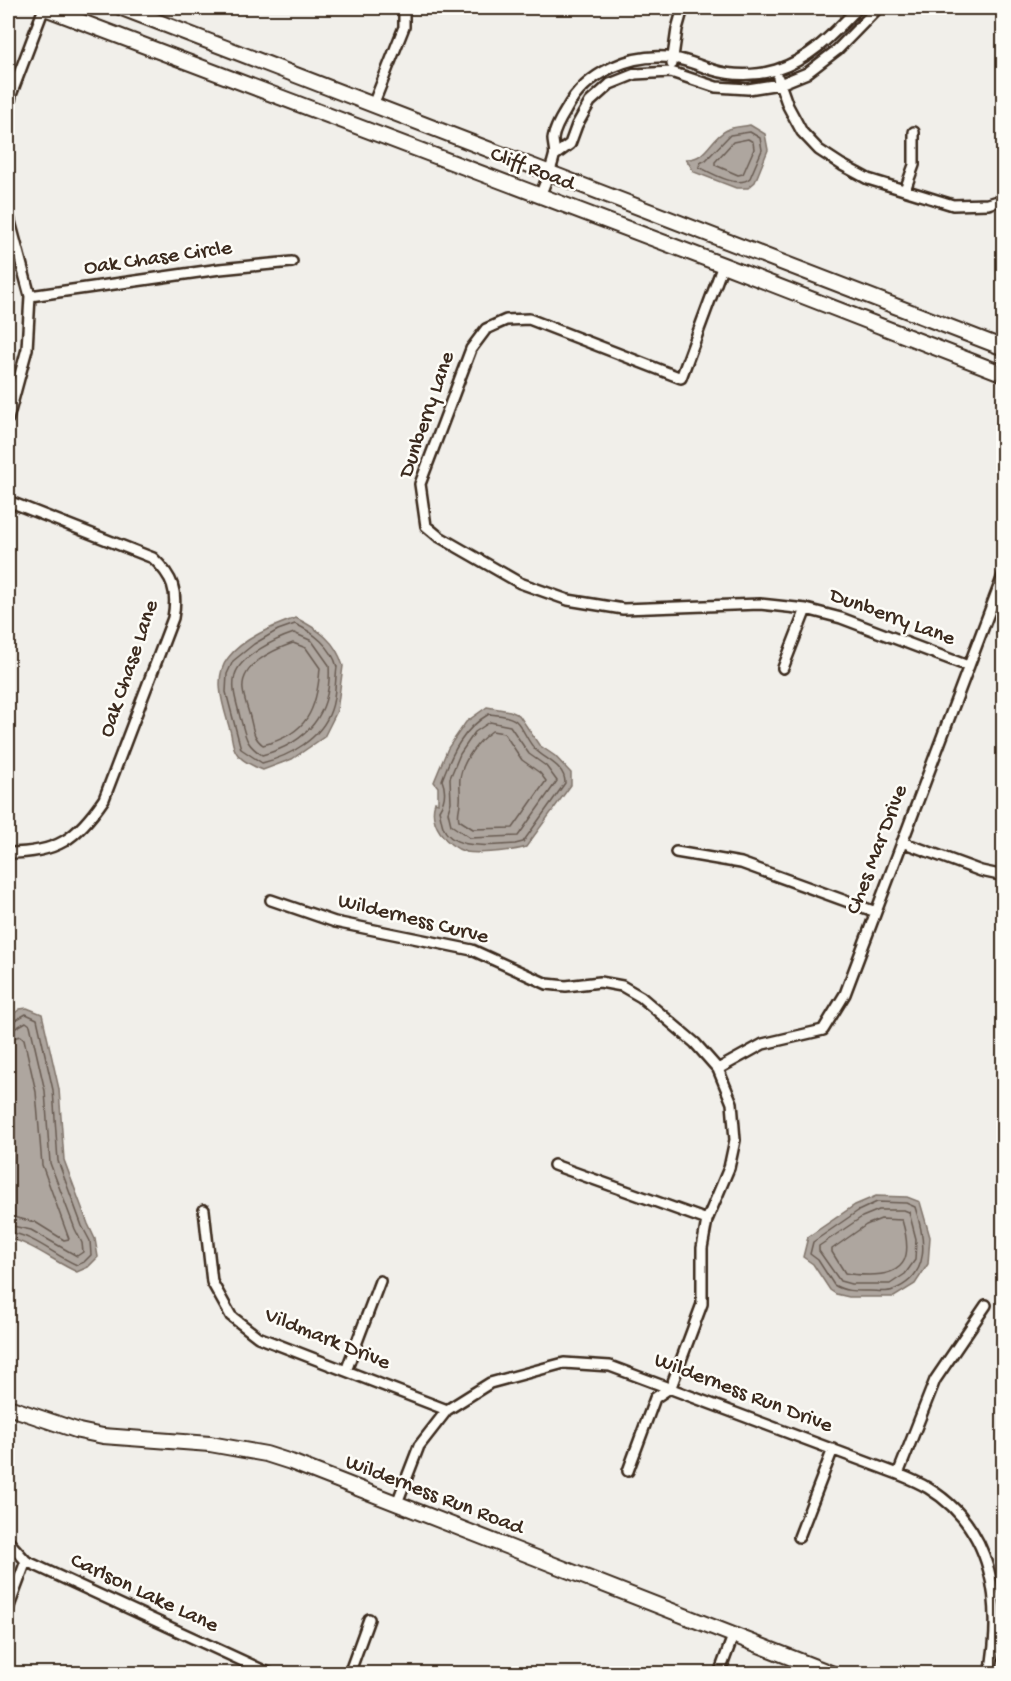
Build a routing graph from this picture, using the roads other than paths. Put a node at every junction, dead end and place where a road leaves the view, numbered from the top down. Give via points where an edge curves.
1 (45, 8) edge
2 (122, 8) edge
3 (404, 8) edge
4 (683, 8) edge
5 (858, 8) edge
6 (878, 8) edge
7 (673, 58) junction
8 (775, 70) junction
9 (671, 72) junction
10 (780, 84) junction
11 (373, 105) junction
12 (8, 113) edge
13 (914, 132) dead end
14 (555, 155) junction
15 (549, 171) junction
16 (905, 190) junction
17 (540, 196) junction
18 (1004, 199) edge
19 (8, 214) edge
20 (292, 262) dead end
21 (723, 265) junction
22 (30, 296) junction
23 (1004, 348) edge
24 (1004, 374) edge
25 (8, 419) edge
26 (8, 501) edge
27 (1004, 573) edge
28 (806, 609) junction
29 (968, 666) junction
30 (783, 668) dead end
31 (902, 842) junction
32 (676, 852) dead end
33 (8, 853) edge
34 (1004, 876) edge
35 (271, 900) dead end
36 (876, 912) junction
37 (718, 1069) junction
38 (554, 1165) dead end
39 (204, 1210) dead end
40 (707, 1220) junction
41 (380, 1281) dead end
42 (986, 1305) dead end
43 (346, 1371) junction
44 (671, 1387) junction
45 (8, 1407) edge
46 (447, 1410) junction
47 (833, 1449) junction
48 (628, 1471) dead end
49 (898, 1474) junction
50 (397, 1503) junction
51 (800, 1537) dead end
52 (8, 1540) edge
53 (26, 1561) junction
54 (8, 1609) edge
55 (369, 1619) dead end
56 (733, 1636) junction
57 (271, 1674) edge
58 (349, 1674) edge
59 (719, 1674) edge
60 (833, 1674) edge
61 (990, 1674) edge

1 - 12 street via 11,95
1 - 17 main road, Cliff Road
2 - 11 main road, Cliff Road
3 - 11 street via 404,27
4 - 7 street
5 - 8 street via 816,50
6 - 10 street via 822,62
7 - 8 street via 738,75
7 - 9 street
7 - 14 street via 630,60 594,77 579,89 554,134
8 - 10 street
9 - 10 street via 716,87 748,89
9 - 14 street via 635,74 610,84 590,102 570,144
10 - 16 street via 802,132 819,150 868,179
11 - 15 main road, Cliff Road
13 - 16 street via 914,165
14 - 15 street
15 - 17 street
15 - 23 main road, Cliff Road
16 - 18 street via 953,205 988,204
17 - 21 main road, Cliff Road
19 - 22 street
20 - 22 street, Oak Chase Circle
21 - 24 main road, Cliff Road
21 - 28 street, Dunberry Lane via 681,378 529,320 506,320 486,329 471,349 420,484 426,526 438,537 520,583 568,600 622,609 760,604
22 - 25 street via 27,349
26 - 33 street, Oak Chase Lane via 153,558 173,584 176,602 104,799 87,824 67,840 34,853
27 - 29 street, Ches Mar Drive
28 - 29 street, Dunberry Lane via 841,618
28 - 30 street
29 - 31 street, Ches Mar Drive
31 - 34 street
31 - 36 street, Ches Mar Drive
32 - 36 street via 741,863
35 - 37 street, Wilderness Curve via 335,922 472,950 547,984 600,982 622,986 641,997
36 - 37 street, Ches Mar Drive via 845,994 824,1030 763,1044
37 - 40 street, Wilderness Curve via 732,1103 735,1140 729,1168
38 - 40 street
39 - 43 street, Vildmark Drive via 212,1282 231,1316 258,1337
40 - 44 street, Wilderness Curve via 702,1248 702,1304
41 - 43 street
42 - 49 street via 935,1380
43 - 46 street, Vildmark Drive
44 - 46 street, Wilderness Run Drive via 610,1366 564,1363 490,1383
44 - 47 street, Wilderness Run Drive
44 - 48 street via 655,1398
45 - 50 main road, Wilderness Run Road via 103,1436 210,1444 266,1454
46 - 50 street, Wilderness Run Drive via 418,1446
47 - 49 street, Wilderness Run Drive
47 - 51 street
49 - 61 street, Wilderness Run Drive via 928,1488 954,1508 975,1535 989,1565 995,1599
50 - 56 main road, Wilderness Run Road
52 - 53 street, Carlson Lake Lane
53 - 54 street
53 - 57 street, Carlson Lake Lane
55 - 58 street
56 - 59 street
56 - 60 main road, Wilderness Run Road

